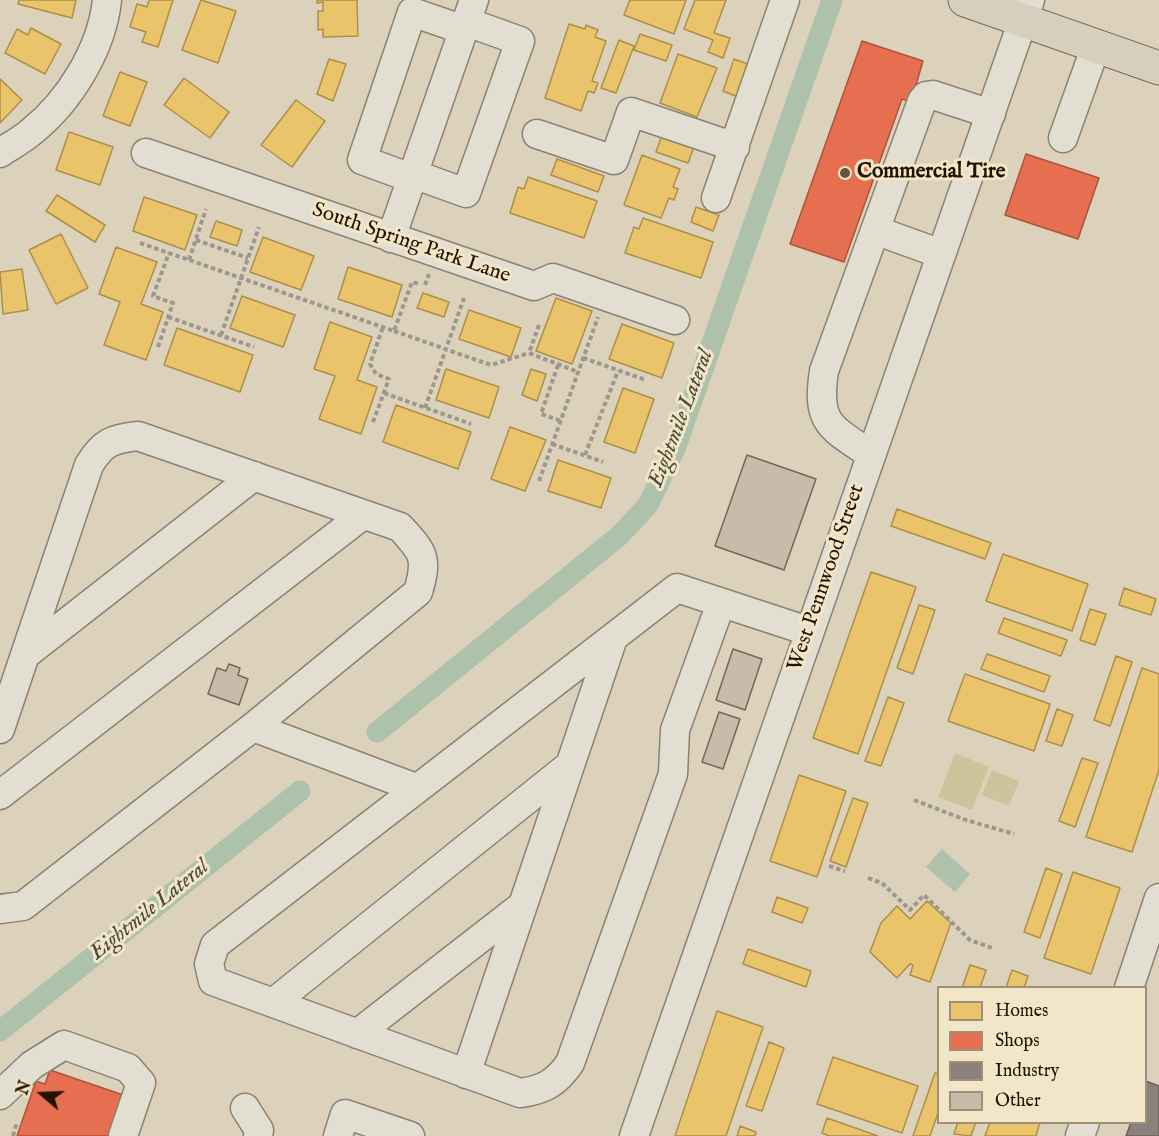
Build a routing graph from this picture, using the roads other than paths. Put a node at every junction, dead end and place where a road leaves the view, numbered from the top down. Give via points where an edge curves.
1 (107, 0) edge
2 (965, 0) edge
3 (782, 1) edge
4 (1027, 10) edge
5 (468, 17) edge
6 (1095, 46) junction
7 (1159, 68) edge
8 (991, 114) junction
9 (537, 134) dead end
10 (1063, 138) dead end
11 (735, 147) junction
12 (0, 153) edge
13 (146, 153) dead end
14 (412, 176) junction
15 (716, 198) dead end
16 (875, 230) junction
17 (391, 238) junction
18 (941, 254) junction
19 (675, 320) dead end
20 (870, 454) junction
21 (254, 476) junction
22 (363, 515) junction
23 (721, 603) junction
24 (808, 632) junction
25 (613, 638) junction
26 (25, 655) junction
27 (253, 727) junction
28 (0, 729) edge
29 (570, 765) junction
30 (416, 788) junction
31 (0, 795) edge
32 (1159, 898) edge
33 (523, 905) junction
34 (0, 909) edge
35 (1129, 986) edge
36 (273, 1003) junction
37 (357, 1034) junction
38 (466, 1074) junction
39 (0, 1095) edge
40 (245, 1108) dead end
41 (123, 1136) edge
42 (258, 1136) edge
43 (338, 1136) edge
44 (410, 1136) edge
45 (634, 1136) edge

1 - 12 street via 91,54 66,96 32,132
2 - 4 main road
3 - 11 street
4 - 6 main road
4 - 8 street, West Pennwood Street
5 - 14 street
5 - 14 street via 412,12 362,160
5 - 14 street via 520,41 466,193
6 - 7 main road
6 - 10 street
8 - 16 street via 926,96
8 - 18 street, West Pennwood Street
9 - 11 street via 614,160 631,112
11 - 15 street
13 - 17 street, South Spring Park Lane
14 - 17 street
16 - 18 street
16 - 20 street via 824,371 821,392 821,407 837,432
17 - 19 street, South Spring Park Lane via 534,286 554,278
18 - 20 street, West Pennwood Street
20 - 24 street, West Pennwood Street
21 - 22 street
21 - 26 street
21 - 26 street via 138,436 118,438 100,448 89,465
22 - 27 street via 400,527 417,546 426,566 418,592
22 - 31 street
23 - 24 street
23 - 25 street via 677,588
23 - 38 street via 675,730 673,774 570,1063 559,1079 541,1090 520,1093
24 - 45 street, West Pennwood Street
25 - 29 street
25 - 30 street
26 - 28 street
27 - 30 street
27 - 34 street via 23,906
29 - 33 street
29 - 36 street
30 - 36 street via 215,945 209,964 213,981
32 - 35 street
33 - 37 street
33 - 38 street
36 - 37 street
37 - 38 street
39 - 41 street via 32,1065 64,1046 128,1068 141,1083
40 - 42 street via 259,1130
43 - 44 street via 345,1114

